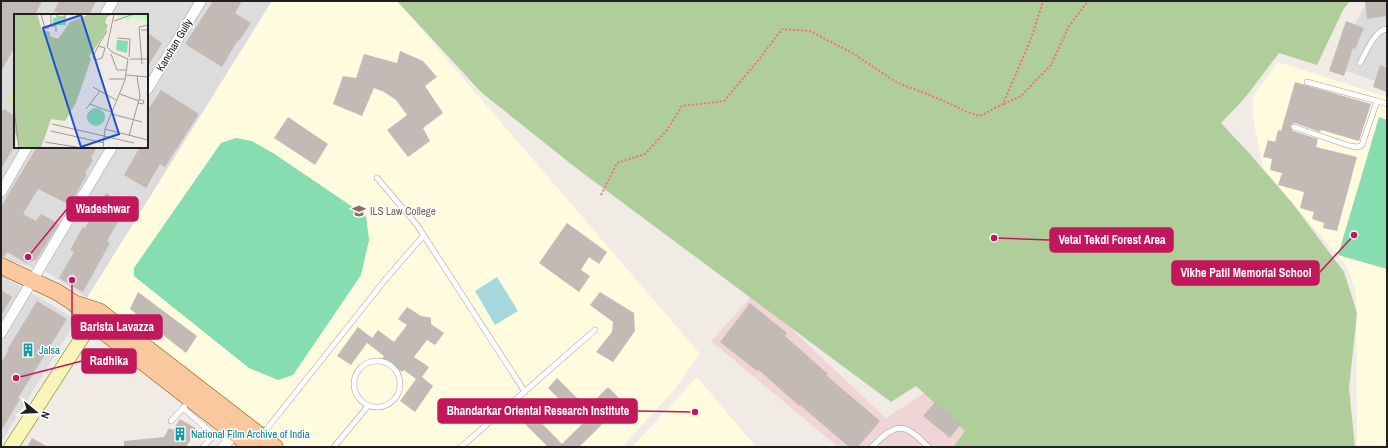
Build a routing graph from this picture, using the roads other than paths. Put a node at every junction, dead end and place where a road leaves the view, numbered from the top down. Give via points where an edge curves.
1 (113, 1) edge
2 (201, 1) edge
3 (105, 14) edge
4 (1387, 29) edge
5 (1360, 63) dead end
6 (1307, 82) dead end
7 (148, 88) edge
8 (1377, 100) junction
9 (1387, 104) edge
10 (1294, 127) dead end
11 (26, 148) edge
12 (111, 148) edge
13 (377, 178) dead end
14 (1, 192) edge
15 (424, 236) junction
16 (1, 266) edge
17 (32, 280) junction
18 (95, 316) junction
19 (595, 330) dead end
20 (1, 333) edge
21 (524, 392) junction
22 (187, 404) junction
23 (368, 406) junction
24 (171, 421) dead end
25 (235, 434) junction
26 (256, 441) edge
27 (12, 447) edge
28 (203, 447) edge
29 (223, 447) edge
30 (275, 447) edge
31 (334, 447) edge
32 (461, 447) edge
33 (872, 447) edge
34 (928, 447) edge

1 - 3 street
2 - 7 street, Kanchan Gully
4 - 5 lane via 1376,35
6 - 8 lane
8 - 9 lane
8 - 10 lane via 1362,145 1358,147
11 - 14 street
12 - 17 street
13 - 15 lane
15 - 21 lane
15 - 26 lane via 385,280
16 - 17 main road
17 - 18 main road
17 - 20 street
18 - 22 main road
18 - 26 main road
18 - 27 street
19 - 21 lane
21 - 32 lane
22 - 24 lane
22 - 25 main road
22 - 28 lane via 212,433
23 - 23 lane via 356,395 354,379 363,366 370,362 386,363 397,374 399,390 390,403 383,406
23 - 31 lane
25 - 26 main road
25 - 29 street
26 - 30 main road
33 - 34 lane via 894,429 905,428

